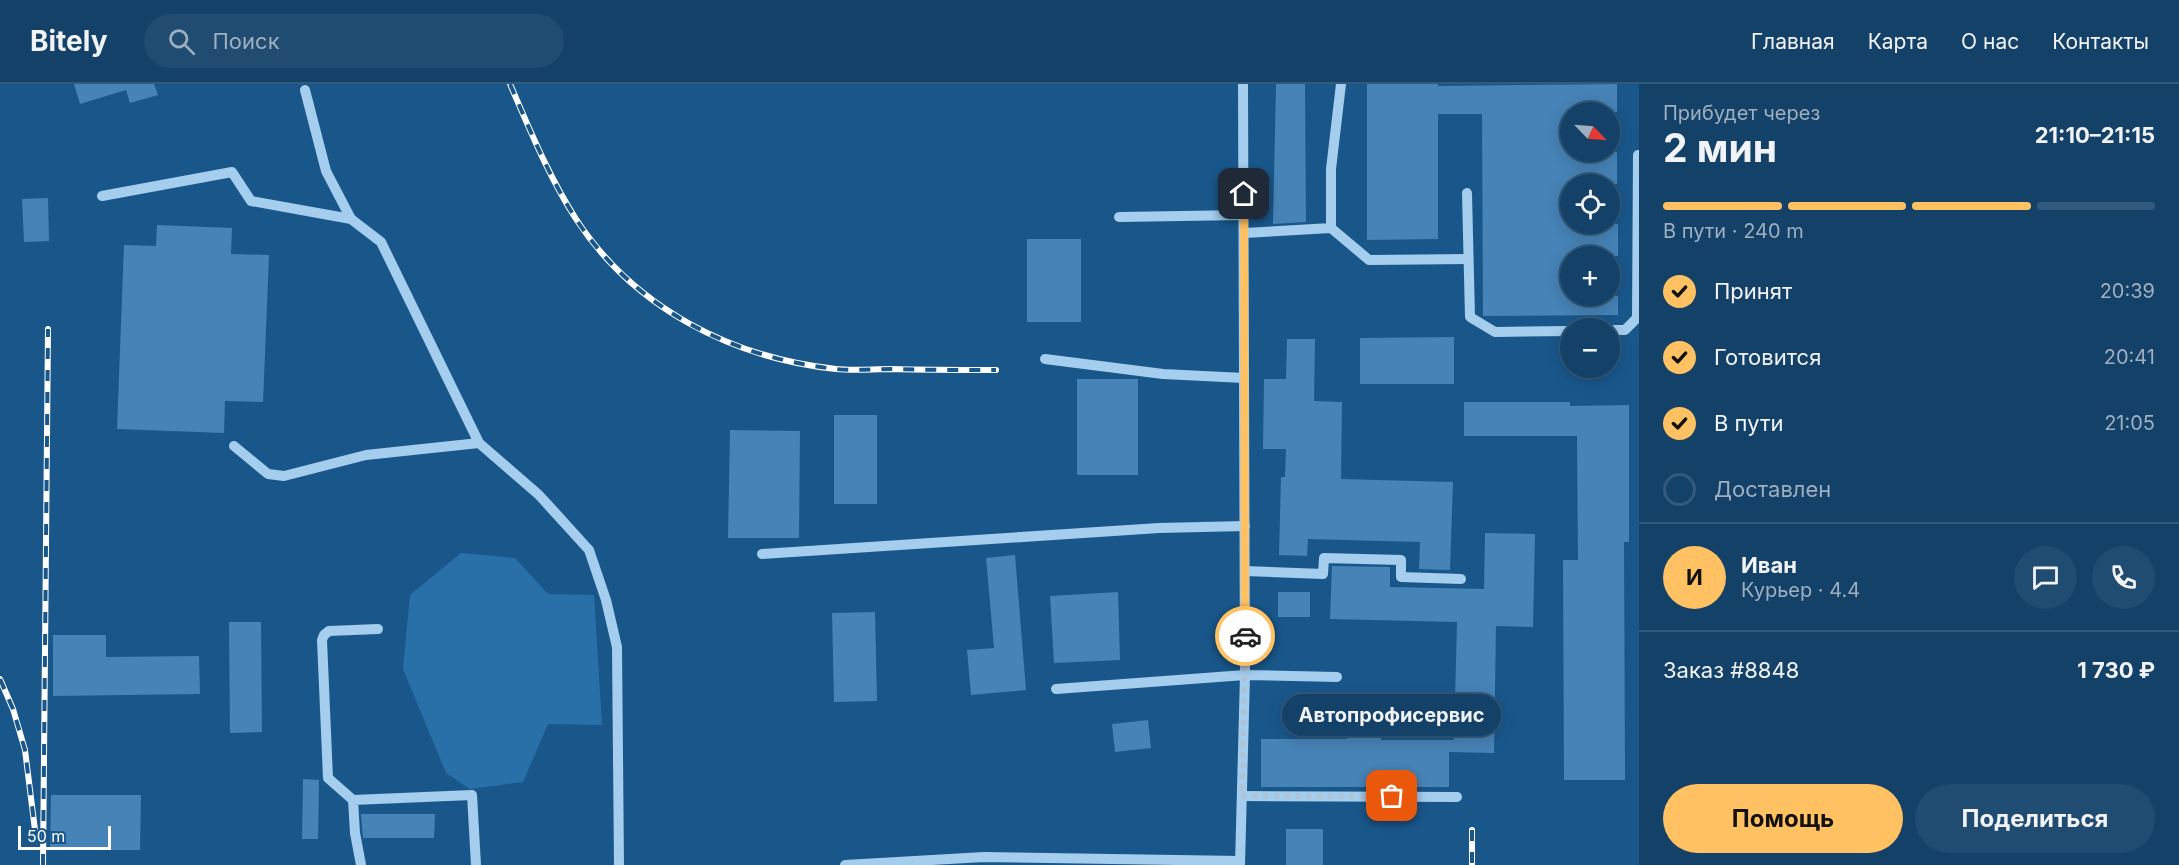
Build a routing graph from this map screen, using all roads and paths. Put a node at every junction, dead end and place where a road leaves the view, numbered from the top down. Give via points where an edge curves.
1 (1244, 84) edge
2 (1341, 84) edge
3 (305, 90) dead end
4 (1638, 155) edge
5 (1467, 193) dead end
6 (102, 196) dead end
7 (1244, 215) junction
8 (1119, 217) dead end
9 (351, 219) junction
10 (1331, 228) junction
11 (1244, 233) junction
12 (1468, 259) junction
13 (1620, 330) edge
14 (1560, 331) edge
15 (1045, 359) dead end
16 (1244, 378) junction
17 (479, 442) junction
18 (234, 446) dead end
19 (1245, 526) junction
20 (762, 554) dead end
21 (1245, 571) junction
22 (1461, 579) dead end
23 (378, 629) dead end
24 (1245, 675) junction
25 (1337, 677) dead end
26 (1056, 689) dead end
27 (1242, 796) junction
28 (1457, 797) dead end
29 (353, 800) junction
30 (985, 861) edge
31 (1240, 863) edge
32 (886, 864) edge
33 (362, 865) edge
34 (476, 865) edge
35 (619, 865) edge
36 (845, 865) edge

1 - 7 street
2 - 10 street via 1331,169
3 - 9 street via 326,171
4 - 13 street via 1637,318
5 - 12 street
6 - 9 street via 232,172 251,201
7 - 8 street
7 - 11 street
9 - 17 street via 381,242
10 - 11 street
10 - 12 street via 1369,260
11 - 16 street
12 - 14 street via 1470,317 1495,332
15 - 16 street via 1163,374
16 - 19 street
17 - 18 street via 366,454 284,476 268,474
17 - 35 street via 538,495 589,550 606,600 617,647
19 - 20 street
19 - 21 street
21 - 22 street via 1323,574 1324,558 1401,560 1401,577
21 - 24 street
23 - 29 street via 330,631 322,640 328,778
24 - 25 street
24 - 26 street
24 - 27 street
27 - 28 street
27 - 31 street
29 - 33 street
29 - 34 street via 472,795
30 - 31 street
30 - 32 street
32 - 36 street

